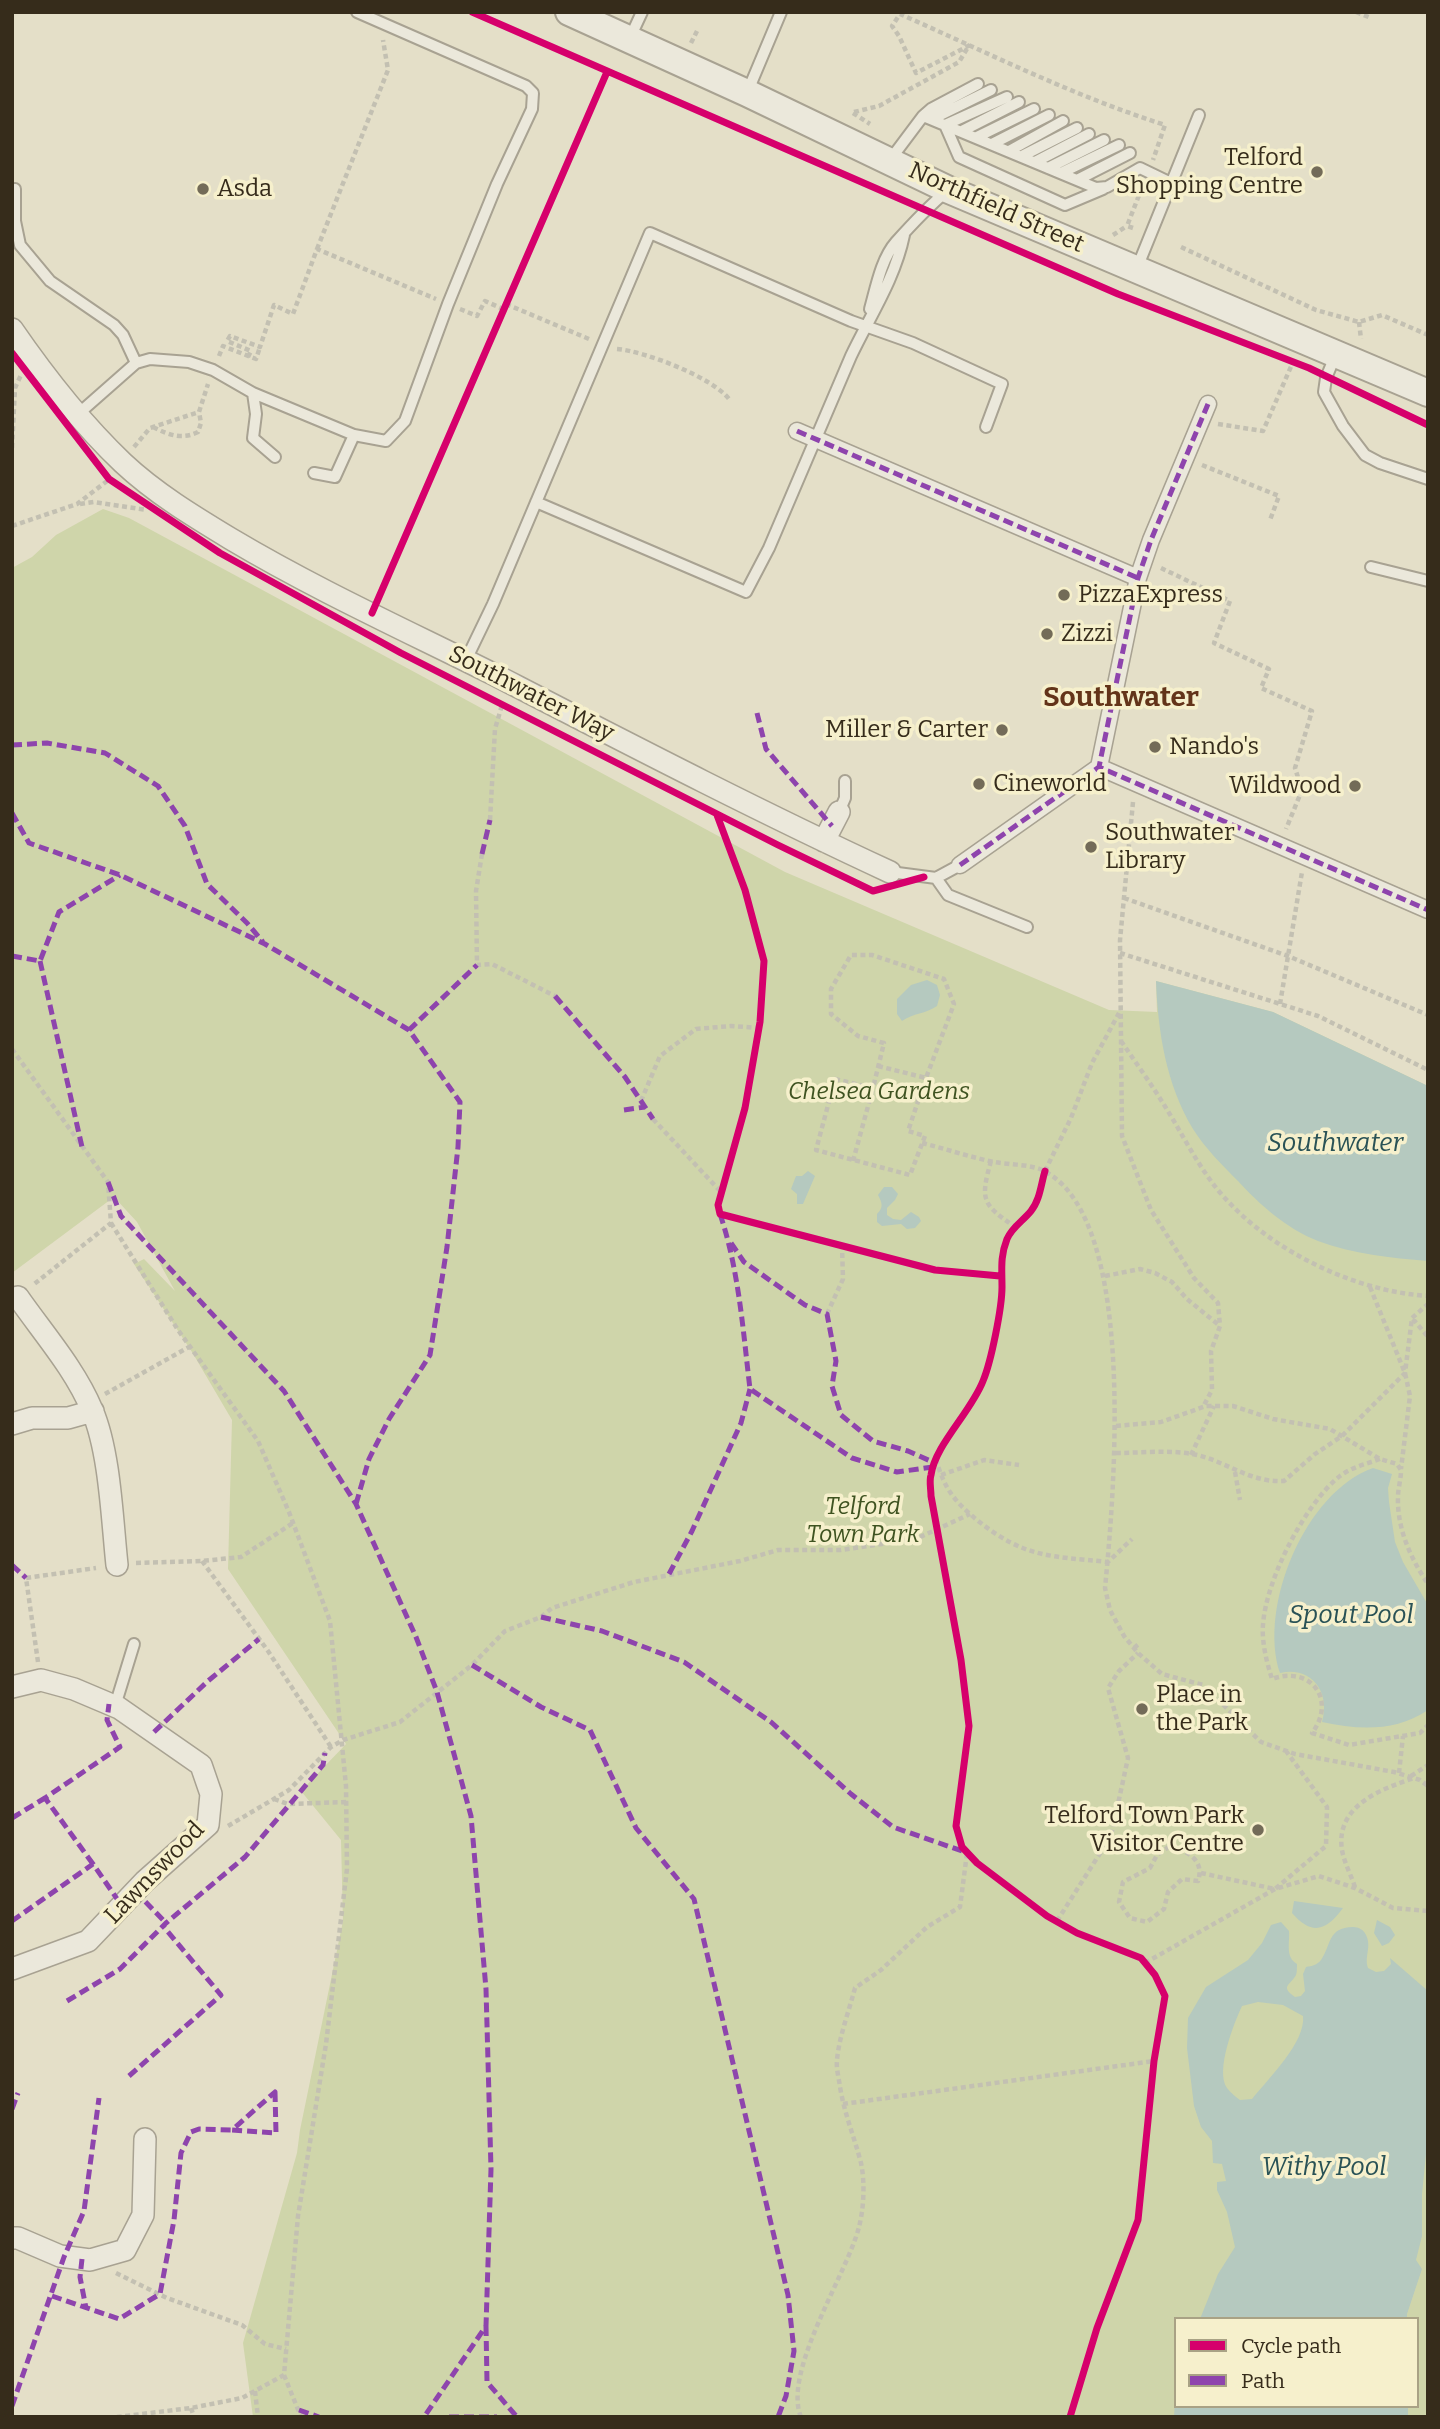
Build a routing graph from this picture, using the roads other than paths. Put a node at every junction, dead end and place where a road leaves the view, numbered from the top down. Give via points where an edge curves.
1 (357, 12) edge
2 (569, 12) edge
3 (642, 12) edge
4 (780, 12) edge
5 (629, 40) junction
6 (978, 85) dead end
7 (991, 90) dead end
8 (747, 93) junction
9 (1007, 97) dead end
10 (1019, 102) dead end
11 (1034, 109) dead end
12 (1049, 115) dead end
13 (1199, 115) dead end
14 (927, 118) junction
15 (1063, 121) dead end
16 (945, 125) junction
17 (1077, 128) dead end
18 (962, 131) junction
19 (1089, 134) dead end
20 (977, 137) junction
21 (1104, 140) dead end
22 (992, 144) junction
23 (1119, 145) dead end
24 (1009, 151) junction
25 (1130, 153) dead end
26 (1022, 156) junction
27 (890, 161) junction
28 (1035, 162) junction
29 (1048, 168) junction
30 (1061, 173) junction
31 (1077, 180) junction
32 (1171, 183) junction
33 (1107, 187) junction
34 (15, 188) dead end
35 (949, 190) junction
36 (1137, 270) junction
37 (865, 326) junction
38 (12, 329) edge
39 (1336, 354) junction
40 (136, 363) junction
41 (253, 393) junction
42 (1428, 393) edge
43 (1208, 404) dead end
44 (77, 415) junction
45 (986, 427) dead end
46 (797, 432) dead end
47 (354, 435) junction
48 (817, 439) junction
49 (275, 457) dead end
50 (314, 473) dead end
51 (1428, 479) edge
52 (536, 502) junction
53 (1371, 567) dead end
54 (1138, 578) junction
55 (1428, 581) edge
56 (466, 660) junction
57 (1099, 767) junction
58 (845, 781) dead end
59 (839, 812) joint
60 (824, 841) junction
61 (960, 865) joint
62 (890, 872) joint
63 (936, 878) junction
64 (1428, 910) edge
65 (1027, 927) dead end
66 (18, 1297) road end
67 (91, 1407) junction
68 (12, 1424) edge
69 (117, 1565) dead end
70 (134, 1644) dead end
71 (12, 1687) edge
72 (115, 1706) junction
73 (12, 1969) edge
74 (145, 2139) dead end
75 (12, 2238) edge

1 - 47 lane via 533,93 532,109 448,304 405,421 386,441
2 - 5 street, Northfield Street
3 - 5 lane
4 - 8 lane
5 - 8 street, Northfield Street
6 - 14 lane via 932,109
7 - 14 lane
8 - 27 street, Northfield Street
9 - 16 lane
10 - 18 lane
11 - 20 lane
12 - 22 lane
13 - 32 lane
14 - 16 lane
14 - 27 lane
15 - 24 lane
16 - 18 lane
16 - 33 lane via 959,157 1065,205
17 - 26 lane
18 - 20 lane
19 - 28 lane
20 - 22 lane
21 - 29 lane
22 - 24 lane
23 - 30 lane
24 - 26 lane
25 - 31 lane
26 - 28 lane
27 - 35 street, Northfield Street
28 - 29 lane
29 - 30 lane
30 - 31 lane
31 - 33 lane
32 - 33 lane via 1140,168
32 - 36 lane
34 - 40 lane via 20,245 50,281 114,324
35 - 36 street, Northfield Street
35 - 37 lane via 895,243 879,276
36 - 39 street, Northfield Street
37 - 45 lane via 1002,384
37 - 48 lane
37 - 52 lane via 650,233
38 - 44 street, Southwater Way
39 - 42 street, Northfield Street
39 - 51 lane via 1324,392 1343,426 1365,455
40 - 41 lane via 150,359 189,362
40 - 44 lane
41 - 47 lane
41 - 49 lane via 253,438
43 - 54 street
44 - 56 street, Southwater Way via 117,472 282,569
46 - 48 street
47 - 50 lane via 335,477
48 - 52 lane via 746,592
48 - 54 street
52 - 56 lane
53 - 55 lane
54 - 57 street
56 - 60 street, Southwater Way
57 - 61 street
57 - 64 street
58 - 59 lane
59 - 60 street
60 - 62 street, Southwater Way
61 - 63 lane
62 - 63 lane, Southwater Way
63 - 65 lane via 948,895
66 - 67 street
67 - 68 street via 68,1418 32,1418
67 - 69 street via 102,1441
70 - 72 lane
71 - 72 street, Lawnswood via 41,1680
72 - 73 street, Lawnswood via 201,1765 211,1794 208,1825 145,1881 88,1941
74 - 75 street via 143,2215 125,2250 90,2260 60,2256

